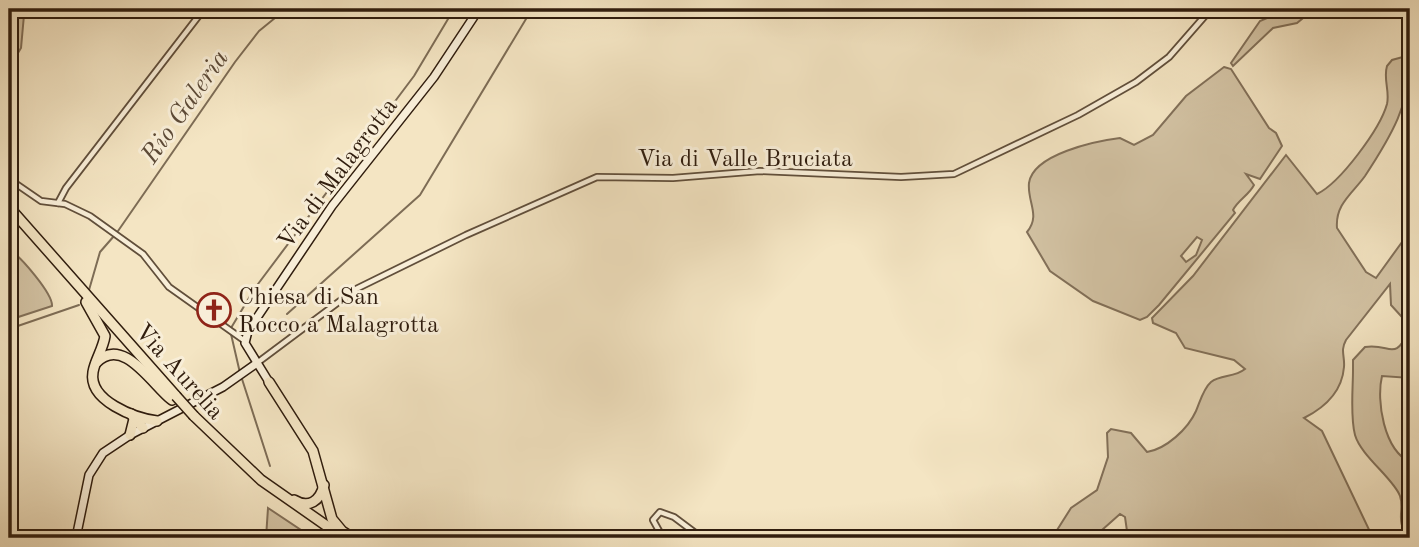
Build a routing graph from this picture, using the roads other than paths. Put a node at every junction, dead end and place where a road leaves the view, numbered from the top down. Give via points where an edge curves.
1 (204, 9) edge
2 (479, 9) edge
3 (1211, 9) edge
4 (9, 179) edge
5 (58, 203) junction
6 (9, 207) edge
7 (9, 216) edge
8 (70, 280) junction
9 (90, 304) junction
10 (245, 341) junction
11 (257, 363) junction
12 (95, 365) junction
13 (269, 382) joint
14 (174, 398) junction
15 (134, 416) junction
16 (192, 418) junction
17 (157, 421) junction
18 (143, 428) junction
19 (130, 435) junction
20 (251, 472) junction
21 (324, 484) junction
22 (76, 538) edge
23 (333, 538) edge
24 (344, 538) edge
25 (353, 538) edge
26 (663, 538) edge
27 (702, 538) edge

1 - 5 street
2 - 10 main road, Via di Malagrotta via 428,84 332,206
3 - 11 street, Via di Valle Bruciata via 1169,57 1136,82 1069,120 954,174 901,177 779,171 673,178 597,177 356,289
4 - 5 street via 41,201
5 - 10 street via 79,209 107,227 152,263 169,287
6 - 8 highway, Via Aurelia
7 - 8 highway, Via Aurelia
8 - 9 highway, Via Aurelia
9 - 12 highway via 105,336
9 - 14 highway, Via Aurelia
10 - 11 main road
11 - 13 main road
11 - 17 main road via 223,387
12 - 14 highway via 112,355 130,359
12 - 15 highway via 97,391
13 - 21 highway via 306,436
14 - 16 highway, Via Aurelia
15 - 17 highway
15 - 18 highway
15 - 19 highway
16 - 20 highway, Via Aurelia
16 - 23 highway, Via Aurelia via 246,475
17 - 18 main road
18 - 19 main road
19 - 22 main road via 108,449 93,467
20 - 21 highway via 304,504 318,500
20 - 24 highway, Via Aurelia
21 - 25 highway via 332,519
26 - 27 street via 653,521 660,512

